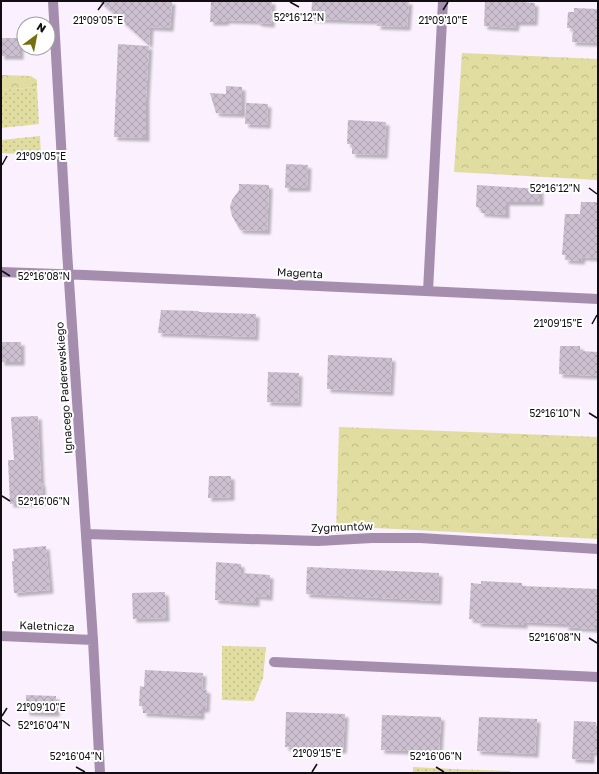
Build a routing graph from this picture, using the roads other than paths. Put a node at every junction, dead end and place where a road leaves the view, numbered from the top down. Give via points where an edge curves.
1 (53, 1) edge
2 (443, 1) edge
3 (1, 272) edge
4 (70, 274) junction
5 (428, 291) junction
6 (598, 299) edge
7 (86, 534) junction
8 (598, 549) edge
9 (1, 636) edge
10 (93, 640) junction
11 (274, 662) dead end
12 (598, 677) edge
13 (100, 773) edge

1 - 4 street, Ignacego Paderewskiego
2 - 5 street
3 - 4 street, Magenta
4 - 5 street, Magenta
4 - 7 street, Ignacego Paderewskiego
5 - 6 street, Magenta
7 - 8 street, Zygmuntów via 318,541 420,538
7 - 10 street, Ignacego Paderewskiego
9 - 10 street, Kaletnicza
10 - 13 street, Ignacego Paderewskiego
11 - 12 street

